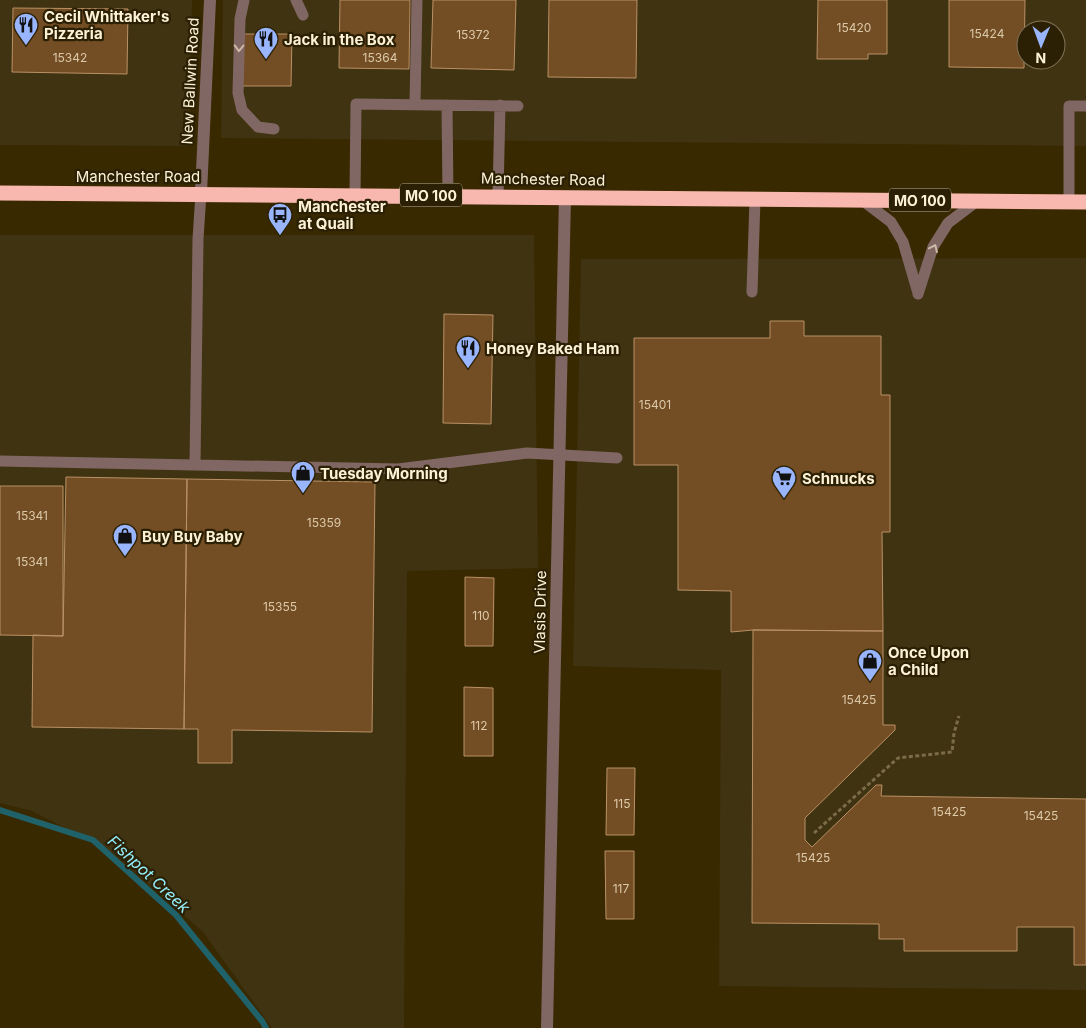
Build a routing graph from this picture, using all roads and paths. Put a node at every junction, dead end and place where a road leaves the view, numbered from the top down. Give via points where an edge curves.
1 (210, 0) edge
2 (244, 0) edge
3 (296, 0) edge
4 (417, 0) edge
5 (303, 15) dead end
6 (415, 104) junction
7 (447, 105) junction
8 (500, 106) junction
9 (518, 106) dead end
10 (1086, 106) edge
11 (274, 129) dead end
12 (0, 193) edge
13 (201, 193) junction
14 (355, 195) junction
15 (448, 196) junction
16 (498, 196) junction
17 (565, 197) junction
18 (755, 199) junction
19 (862, 200) junction
20 (977, 201) junction
21 (1069, 201) junction
22 (1086, 202) edge
23 (752, 292) dead end
24 (559, 454) junction
25 (617, 458) dead end
26 (0, 461) edge
27 (195, 465) junction
28 (959, 716) dead end
29 (814, 833) dead end
30 (547, 1028) edge

1 - 13 street, New Ballwin Road
2 -> 11 lane via 240,19 238,93 242,110 258,127
3 - 5 lane
4 - 6 lane
6 - 7 lane
6 - 14 lane via 356,104
7 - 8 lane
7 - 15 lane
8 - 9 lane
8 - 16 lane
10 - 21 lane via 1069,106
12 - 13 highway, Manchester Road / MO 100
13 - 14 highway, Manchester Road / MO 100
13 - 27 lane
14 - 15 highway, Manchester Road / MO 100
15 - 16 highway, Manchester Road / MO 100
16 - 17 highway, Manchester Road / MO 100
17 - 18 highway, Manchester Road / MO 100
17 - 24 street, Vlasis Drive
18 - 19 highway, Manchester Road / MO 100
18 - 23 lane
19 - 20 highway, Manchester Road / MO 100
19 -> 20 lane via 891,222 904,242 918,294 934,247 948,223
20 - 21 highway, Manchester Road / MO 100
21 - 22 highway, Manchester Road / MO 100
24 - 25 lane
24 - 27 lane via 527,453 398,469
24 - 30 street, Vlasis Drive
26 - 27 lane
28 - 29 path via 952,752 898,758

